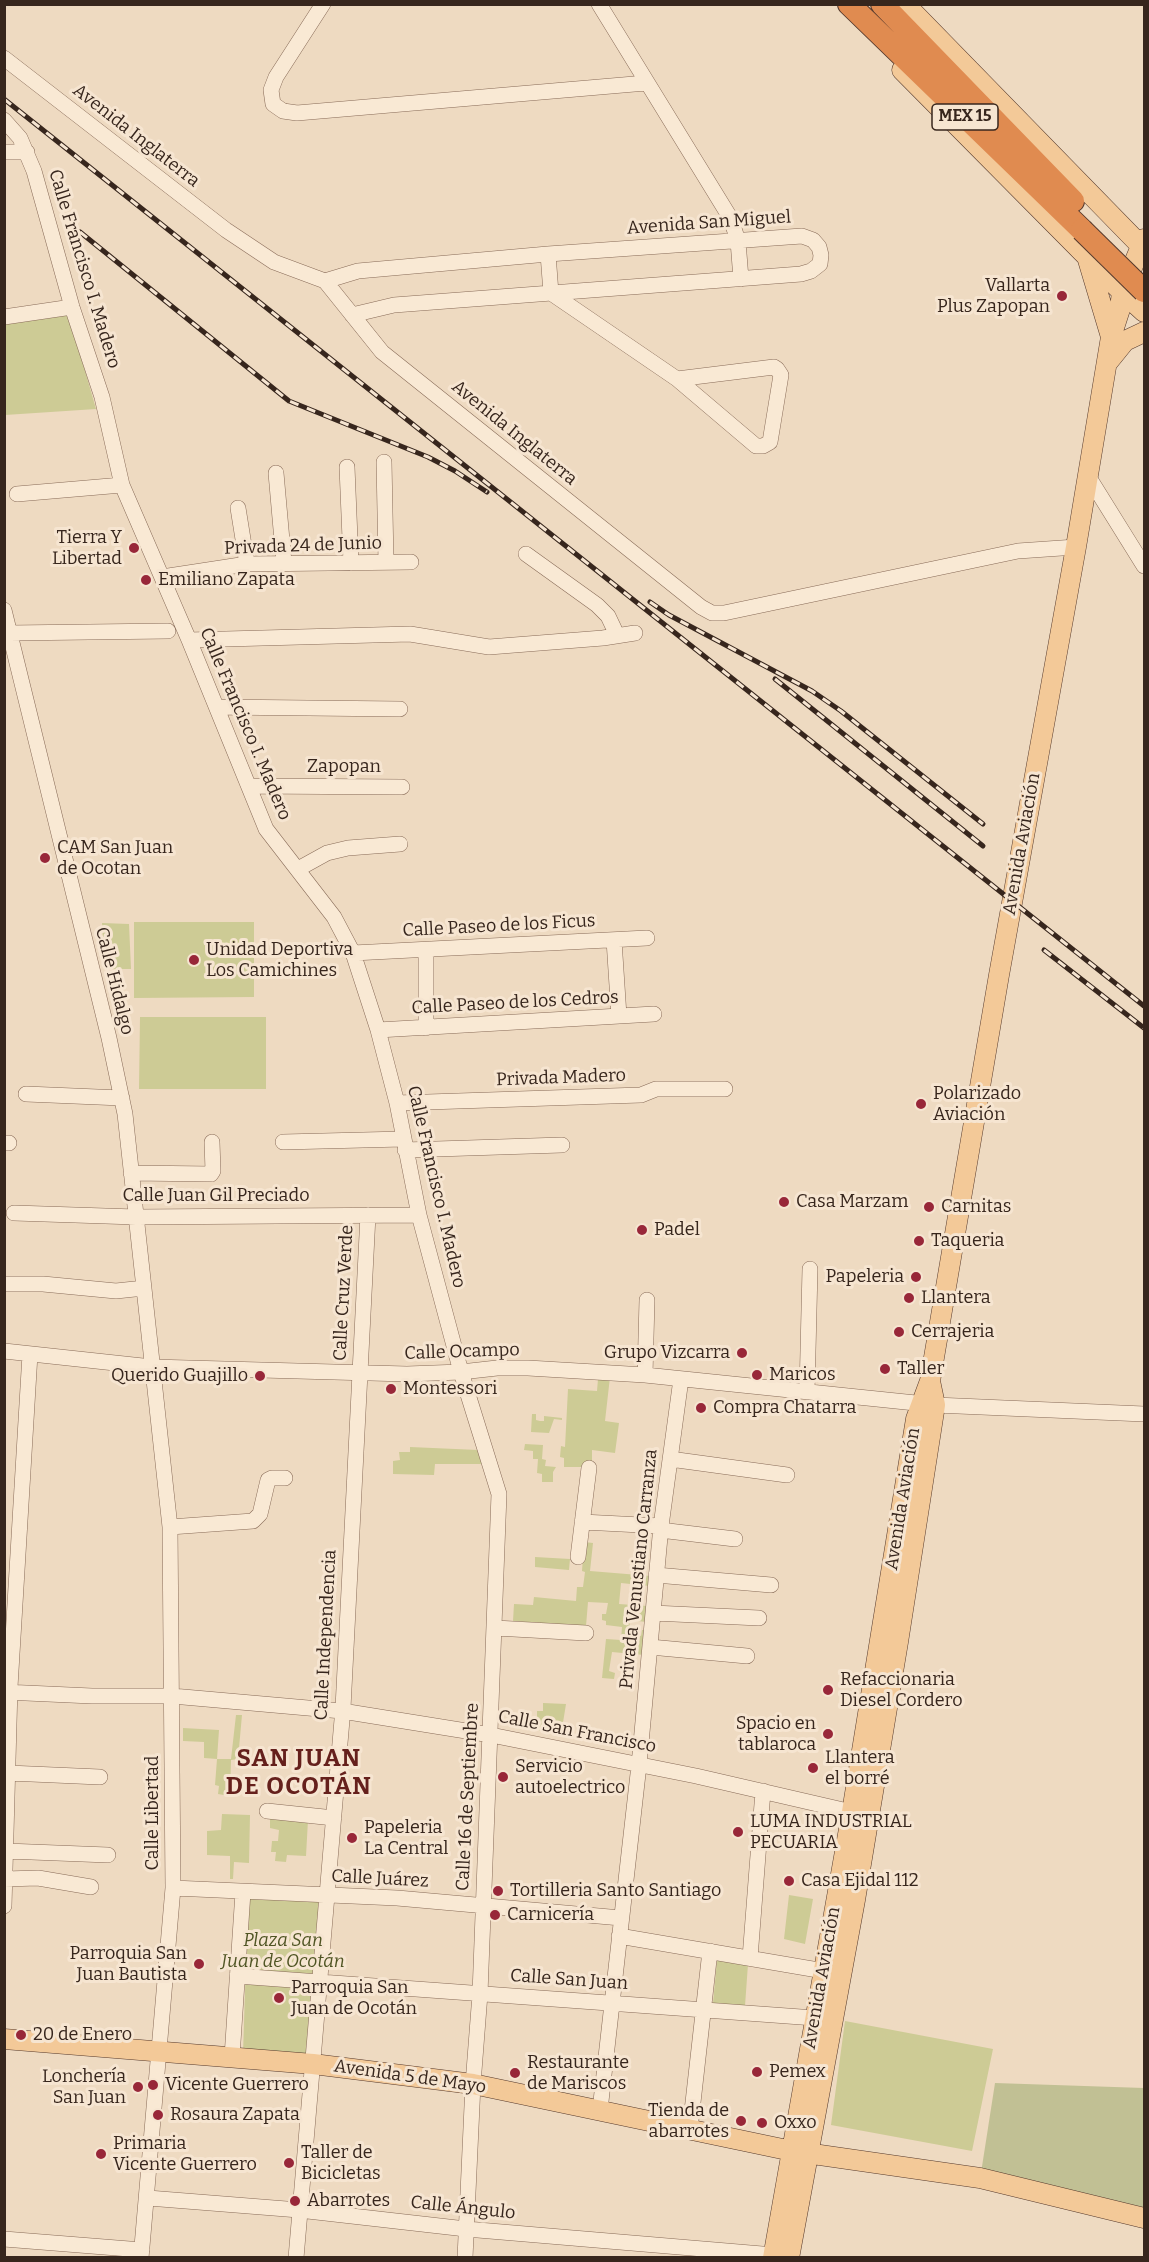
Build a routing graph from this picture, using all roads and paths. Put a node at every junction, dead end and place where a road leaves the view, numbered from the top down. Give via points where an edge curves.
1 (323, 4) edge
2 (599, 4) edge
3 (837, 4) edge
4 (849, 4) edge
5 (882, 4) edge
6 (905, 4) edge
7 (4, 58) edge
8 (646, 83) junction
9 (4, 120) edge
10 (4, 152) edge
11 (27, 152) junction
12 (1083, 221) junction
13 (738, 241) junction
14 (1143, 244) edge
15 (548, 254) junction
16 (1085, 255) junction
17 (1144, 270) edge
18 (741, 279) junction
19 (325, 281) junction
20 (551, 293) junction
21 (1133, 301) edge
22 (72, 307) junction
23 (352, 315) junction
24 (4, 317) edge
25 (1144, 332) edge
26 (1111, 337) junction
27 (1108, 362) junction
28 (677, 379) junction
29 (384, 462) dead end
30 (347, 467) dead end
31 (276, 473) dead end
32 (1088, 476) junction
33 (122, 485) junction
34 (17, 494) dead end
35 (238, 508) dead end
36 (1076, 546) junction
37 (526, 554) dead end
38 (386, 562) junction
39 (411, 562) dead end
40 (284, 563) junction
41 (351, 563) junction
42 (248, 564) junction
43 (1144, 566) edge
44 (162, 578) junction
45 (4, 610) edge
46 (168, 631) dead end
47 (10, 633) junction
48 (635, 633) dead end
49 (617, 636) junction
50 (189, 640) junction
51 (217, 707) junction
52 (399, 709) dead end
53 (249, 786) junction
54 (402, 787) dead end
55 (400, 844) dead end
56 (298, 869) junction
57 (647, 938) dead end
58 (614, 940) junction
59 (426, 950) junction
60 (353, 954) junction
61 (654, 1014) dead end
62 (619, 1016) junction
63 (426, 1028) junction
64 (378, 1030) junction
65 (725, 1089) dead end
66 (26, 1094) dead end
67 (122, 1098) junction
68 (397, 1103) junction
69 (212, 1142) dead end
70 (283, 1142) dead end
71 (404, 1144) junction
72 (562, 1145) dead end
73 (131, 1173) junction
74 (14, 1213) dead end
75 (368, 1215) junction
76 (418, 1215) junction
77 (136, 1217) junction
78 (810, 1269) dead end
79 (4, 1284) edge
80 (144, 1288) junction
81 (647, 1300) dead end
82 (4, 1351) edge
83 (30, 1354) junction
84 (152, 1367) junction
85 (461, 1372) junction
86 (360, 1373) junction
87 (645, 1375) junction
88 (681, 1379) junction
89 (807, 1392) junction
90 (928, 1404) junction
91 (1144, 1414) edge
92 (670, 1459) junction
93 (589, 1468) dead end
94 (787, 1475) dead end
95 (285, 1478) dead end
96 (582, 1522) junction
97 (170, 1527) junction
98 (661, 1528) junction
99 (735, 1539) dead end
100 (578, 1557) dead end
101 (656, 1575) junction
102 (771, 1584) dead end
103 (653, 1613) junction
104 (759, 1618) dead end
105 (495, 1628) junction
106 (586, 1633) dead end
107 (650, 1647) junction
108 (747, 1656) dead end
109 (7, 1692) edge
110 (172, 1696) junction
111 (342, 1712) junction
112 (491, 1734) junction
113 (639, 1765) junction
114 (8, 1773) junction
115 (100, 1777) dead end
116 (763, 1791) junction
117 (267, 1811) dead end
118 (852, 1812) junction
119 (334, 1818) junction
120 (6, 1851) junction
121 (108, 1855) dead end
122 (5, 1879) edge
123 (91, 1887) dead end
124 (173, 1888) junction
125 (243, 1892) junction
126 (327, 1896) junction
127 (483, 1905) junction
128 (4, 1906) edge
129 (621, 1918) junction
130 (620, 1936) junction
131 (710, 1951) junction
132 (750, 1958) junction
133 (824, 1971) junction
134 (237, 1976) junction
135 (320, 1981) junction
136 (480, 1994) junction
137 (612, 2003) junction
138 (704, 2010) junction
139 (815, 2018) junction
140 (4, 2039) edge
141 (158, 2050) junction
142 (232, 2057) junction
143 (313, 2064) junction
144 (473, 2084) junction
145 (600, 2110) junction
146 (690, 2129) junction
147 (801, 2152) junction
148 (148, 2198) junction
149 (299, 2210) junction
150 (1144, 2218) edge
151 (466, 2229) junction
152 (4, 2238) edge
153 (142, 2254) edge
154 (779, 2257) edge
155 (296, 2258) edge
156 (465, 2258) edge

1 - 8 street via 271,90 273,104 283,111 297,113
2 - 8 street
3 - 12 main road
4 - 12 highway, MEX 15
5 - 12 highway, MEX 15
6 - 12 main road
7 - 19 street, Avenida Inglaterra via 226,230 274,262
8 - 13 street via 731,219
9 - 11 street, Calle Francisco I. Madero
10 - 11 street
11 - 22 street, Calle Francisco I. Madero
12 - 14 main road
12 - 16 main road
12 - 17 highway, MEX 15
12 - 21 highway, MEX 15, bridge
13 - 15 street, Avenida San Miguel
13 - 18 street
13 - 18 street, Avenida San Miguel via 802,236 813,240 821,255 820,264 801,274
14 - 21 main road, Avenida Aviación
15 - 19 street, Avenida San Miguel via 358,271
15 - 20 street
16 - 21 main road
16 - 26 main road
17 - 21 main road, Avenida Aviación
18 - 20 street, Avenida San Miguel
19 - 23 street, Avenida Inglaterra
20 - 23 street, Avenida San Miguel via 394,305
20 - 28 street
21 - 26 main road, Avenida Aviación
22 - 24 street
22 - 33 street, Calle Francisco I. Madero via 102,397
23 - 36 street, Avenida Inglaterra via 382,352 712,613 1018,551
25 - 27 main road via 1125,341
26 - 27 main road, Avenida Aviación
27 - 32 main road, Avenida Aviación
28 - 28 street via 756,446 770,442 781,375 777,369
29 - 38 street
30 - 41 street
31 - 40 street
32 - 36 main road, Avenida Aviación
32 - 43 street
33 - 34 street
33 - 44 street, Calle Francisco I. Madero
35 - 42 street
36 - 90 main road, Avenida Aviación
37 - 49 street via 597,605 608,616
38 - 39 street, Privada 24 de Junio
38 - 41 street, Privada 24 de Junio
40 - 41 street, Privada 24 de Junio
40 - 42 street, Privada 24 de Junio
42 - 44 street, Privada 24 de Junio
44 - 50 street, Calle Francisco I. Madero
45 - 47 street, Calle Hidalgo
46 - 47 street
47 - 67 street, Calle Hidalgo
48 - 49 street
49 - 50 street via 489,647 410,634
50 - 51 street, Calle Francisco I. Madero
51 - 52 street
51 - 53 street, Calle Francisco I. Madero
53 - 54 street, Zapopan
53 - 56 street, Calle Francisco I. Madero via 266,829
55 - 56 street via 327,853
56 - 60 street, Calle Francisco I. Madero via 334,917
57 - 58 street, Calle Paseo de los Ficus
58 - 59 street, Calle Paseo de los Ficus
58 - 62 street
59 - 60 street, Calle Paseo de los Ficus
59 - 63 street
60 - 64 street, Calle Francisco I. Madero
61 - 62 street, Calle Paseo de los Cedros
62 - 63 street, Calle Paseo de los Cedros
63 - 64 street, Calle Paseo de los Cedros
64 - 68 street, Calle Francisco I. Madero
65 - 68 street, Privada Madero
66 - 67 street
67 - 73 street, Calle Hidalgo
68 - 71 street, Calle Francisco I. Madero
69 - 73 street via 213,1171 205,1175
70 - 71 street
71 - 72 street
71 - 76 street, Calle Francisco I. Madero
73 - 77 street, Calle Hidalgo
74 - 77 street, Calle Juan Gil Preciado
75 - 76 street, Calle Juan Gil Preciado
75 - 77 street, Calle Juan Gil Preciado
75 - 86 street, Calle Cruz Verde
76 - 85 street, Calle Francisco I. Madero
77 - 80 street, Calle Hidalgo
78 - 89 street
79 - 80 street via 116,1291
80 - 84 street, Calle Hidalgo
81 - 87 street
82 - 83 street, Calle Ocampo
83 - 84 street, Calle Ocampo
83 - 109 street
84 - 86 street, Calle Ocampo
84 - 97 street, Calle Libertad
85 - 86 street, Calle Ocampo
85 - 87 street, Calle Ocampo via 508,1368
85 - 105 street, Calle 16 de Septiembre via 499,1494
86 - 111 street, Calle Independencia
87 - 88 street, Calle Ocampo
88 - 89 street, Calle Ocampo
88 - 92 street, Privada Venustiano Carranza
89 - 90 street, Calle Ocampo
90 - 91 street, Calle Ocampo
90 - 118 main road, Avenida Aviación via 916,1419
90 - 147 main road, Avenida Aviación via 895,1664
92 - 94 street
92 - 98 street, Privada Venustiano Carranza
93 - 96 street
95 - 97 street via 268,1480 260,1514 253,1521
96 - 98 street
96 - 100 street
97 - 110 street, Calle Libertad
98 - 99 street
98 - 101 street, Privada Venustiano Carranza
101 - 102 street
101 - 103 street, Privada Venustiano Carranza
103 - 104 street
103 - 107 street, Privada Venustiano Carranza
105 - 106 street
105 - 112 street, Calle 16 de Septiembre
107 - 108 street
107 - 113 street, Privada Venustiano Carranza
109 - 110 street, Calle San Francisco
109 - 114 street
110 - 111 street, Calle San Francisco
110 - 124 street, Calle Libertad
111 - 112 street, Calle San Francisco
111 - 119 street, Calle Independencia
112 - 113 street, Calle San Francisco
112 - 127 street, Calle 16 de Septiembre
113 - 116 street, Calle San Francisco
113 - 129 street, Privada Venustiano Carranza
114 - 115 street
114 - 120 street
116 - 118 street, Calle San Francisco
116 - 132 street
117 - 119 street
118 - 133 main road, Avenida Aviación
119 - 126 street, Calle Independencia
120 - 121 street
120 - 122 street
122 - 123 street via 38,1878
122 - 128 street
124 - 125 street, Calle Juárez
124 - 141 street, Calle Libertad
125 - 126 street, Calle Juárez
125 - 134 street
126 - 127 street, Calle Juárez
126 - 135 street, Calle Independencia
127 - 129 street, Calle Juárez
127 - 136 street, Calle 16 de Septiembre
129 - 130 street, Privada Venustiano Carranza
130 - 131 street
130 - 137 street, Privada Venustiano Carranza
131 - 132 street
131 - 138 street
132 - 133 street
133 - 139 main road, Avenida Aviación
134 - 135 street, Calle San Juan
134 - 142 street
135 - 136 street, Calle San Juan
135 - 143 street, Calle Independencia
136 - 137 street, Calle San Juan
136 - 144 street, Calle 16 de Septiembre
137 - 138 street, Calle San Juan
137 - 145 street, Privada Venustiano Carranza
138 - 139 street, Calle San Juan
138 - 146 street
139 - 147 main road, Avenida Aviación
140 - 141 main road, Avenida 5 de Mayo
141 - 142 main road, Avenida 5 de Mayo
141 - 148 street, Calle Libertad
142 - 143 main road, Avenida 5 de Mayo
143 - 144 main road, Avenida 5 de Mayo
143 - 149 street, Calle Independencia
144 - 145 main road, Avenida 5 de Mayo
144 - 151 street, Calle 16 de Septiembre
145 - 146 main road, Avenida 5 de Mayo
146 - 147 main road, Avenida 5 de Mayo
147 - 150 main road, Avenida 5 de Mayo via 980,2178
147 - 154 main road, Avenida Aviación
148 - 149 street, Calle Ángulo
148 - 153 street, Calle Libertad
149 - 151 street, Calle Ángulo
149 - 155 street, Calle Independencia
151 - 154 street, Calle Ángulo
151 - 156 street, Calle 16 de Septiembre
152 - 153 street

